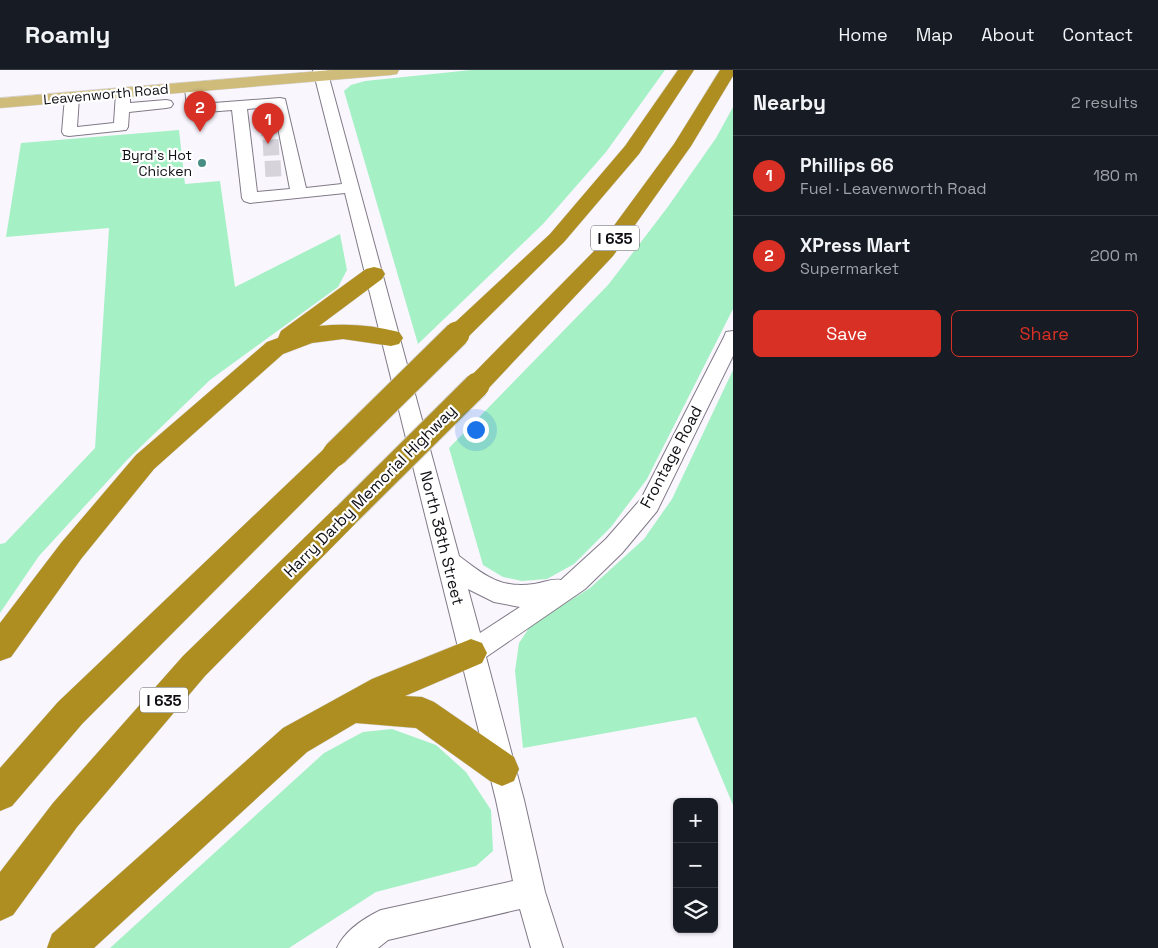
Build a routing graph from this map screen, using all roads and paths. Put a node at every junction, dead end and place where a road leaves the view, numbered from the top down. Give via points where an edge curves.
1 (391, 70) edge
2 (686, 70) edge
3 (728, 70) edge
4 (320, 74) edge
5 (192, 87) junction
6 (72, 97) junction
7 (122, 100) junction
8 (0, 103) edge
9 (166, 104) dead end
10 (244, 145) junction
11 (262, 149) junction
12 (285, 150) junction
13 (350, 188) junction
14 (374, 274) junction
15 (733, 337) edge
16 (391, 338) junction
17 (275, 348) junction
18 (448, 561) junction
19 (577, 582) junction
20 (0, 647) edge
21 (471, 652) junction
22 (354, 707) junction
23 (502, 769) junction
24 (0, 794) edge
25 (530, 892) junction
26 (0, 902) edge
27 (66, 948) edge
28 (353, 948) edge
29 (547, 948) edge

1 - 4 main road, Leavenworth Road
2 - 24 highway, I 635, bridge via 632,150 557,238 70,713
3 - 26 highway, Harry Darby Memorial Highway / I 635, bridge via 682,146 606,251 477,385 194,666 65,815
4 - 5 main road, Leavenworth Road
4 - 13 street, North 38th Street
5 - 7 main road, Leavenworth Road
5 - 10 street via 194,109
6 - 7 main road, Leavenworth Road
6 - 7 street via 68,132 121,127
6 - 8 main road, Leavenworth Road
7 - 9 street
10 - 11 street
10 - 11 street
10 - 11 street
10 - 11 street
10 - 12 street via 280,102
10 - 12 street via 250,198
12 - 13 street
13 - 14 street, North 38th Street
14 - 16 street, North 38th Street
14 - 17 highway
15 - 19 street, Frontage Road via 649,505
16 - 17 highway via 343,331 309,335
16 - 18 street, North 38th Street
17 - 20 highway via 145,462 71,551
18 - 19 street via 488,589 514,595 542,595
18 - 21 street, North 38th Street
19 - 21 street, Frontage Road
21 - 22 highway via 383,690
21 - 23 street, North 38th Street
22 - 23 highway via 422,713
22 - 27 highway via 295,740
23 - 25 street, North 38th Street
25 - 28 street via 381,926
25 - 29 street, North 38th Street

